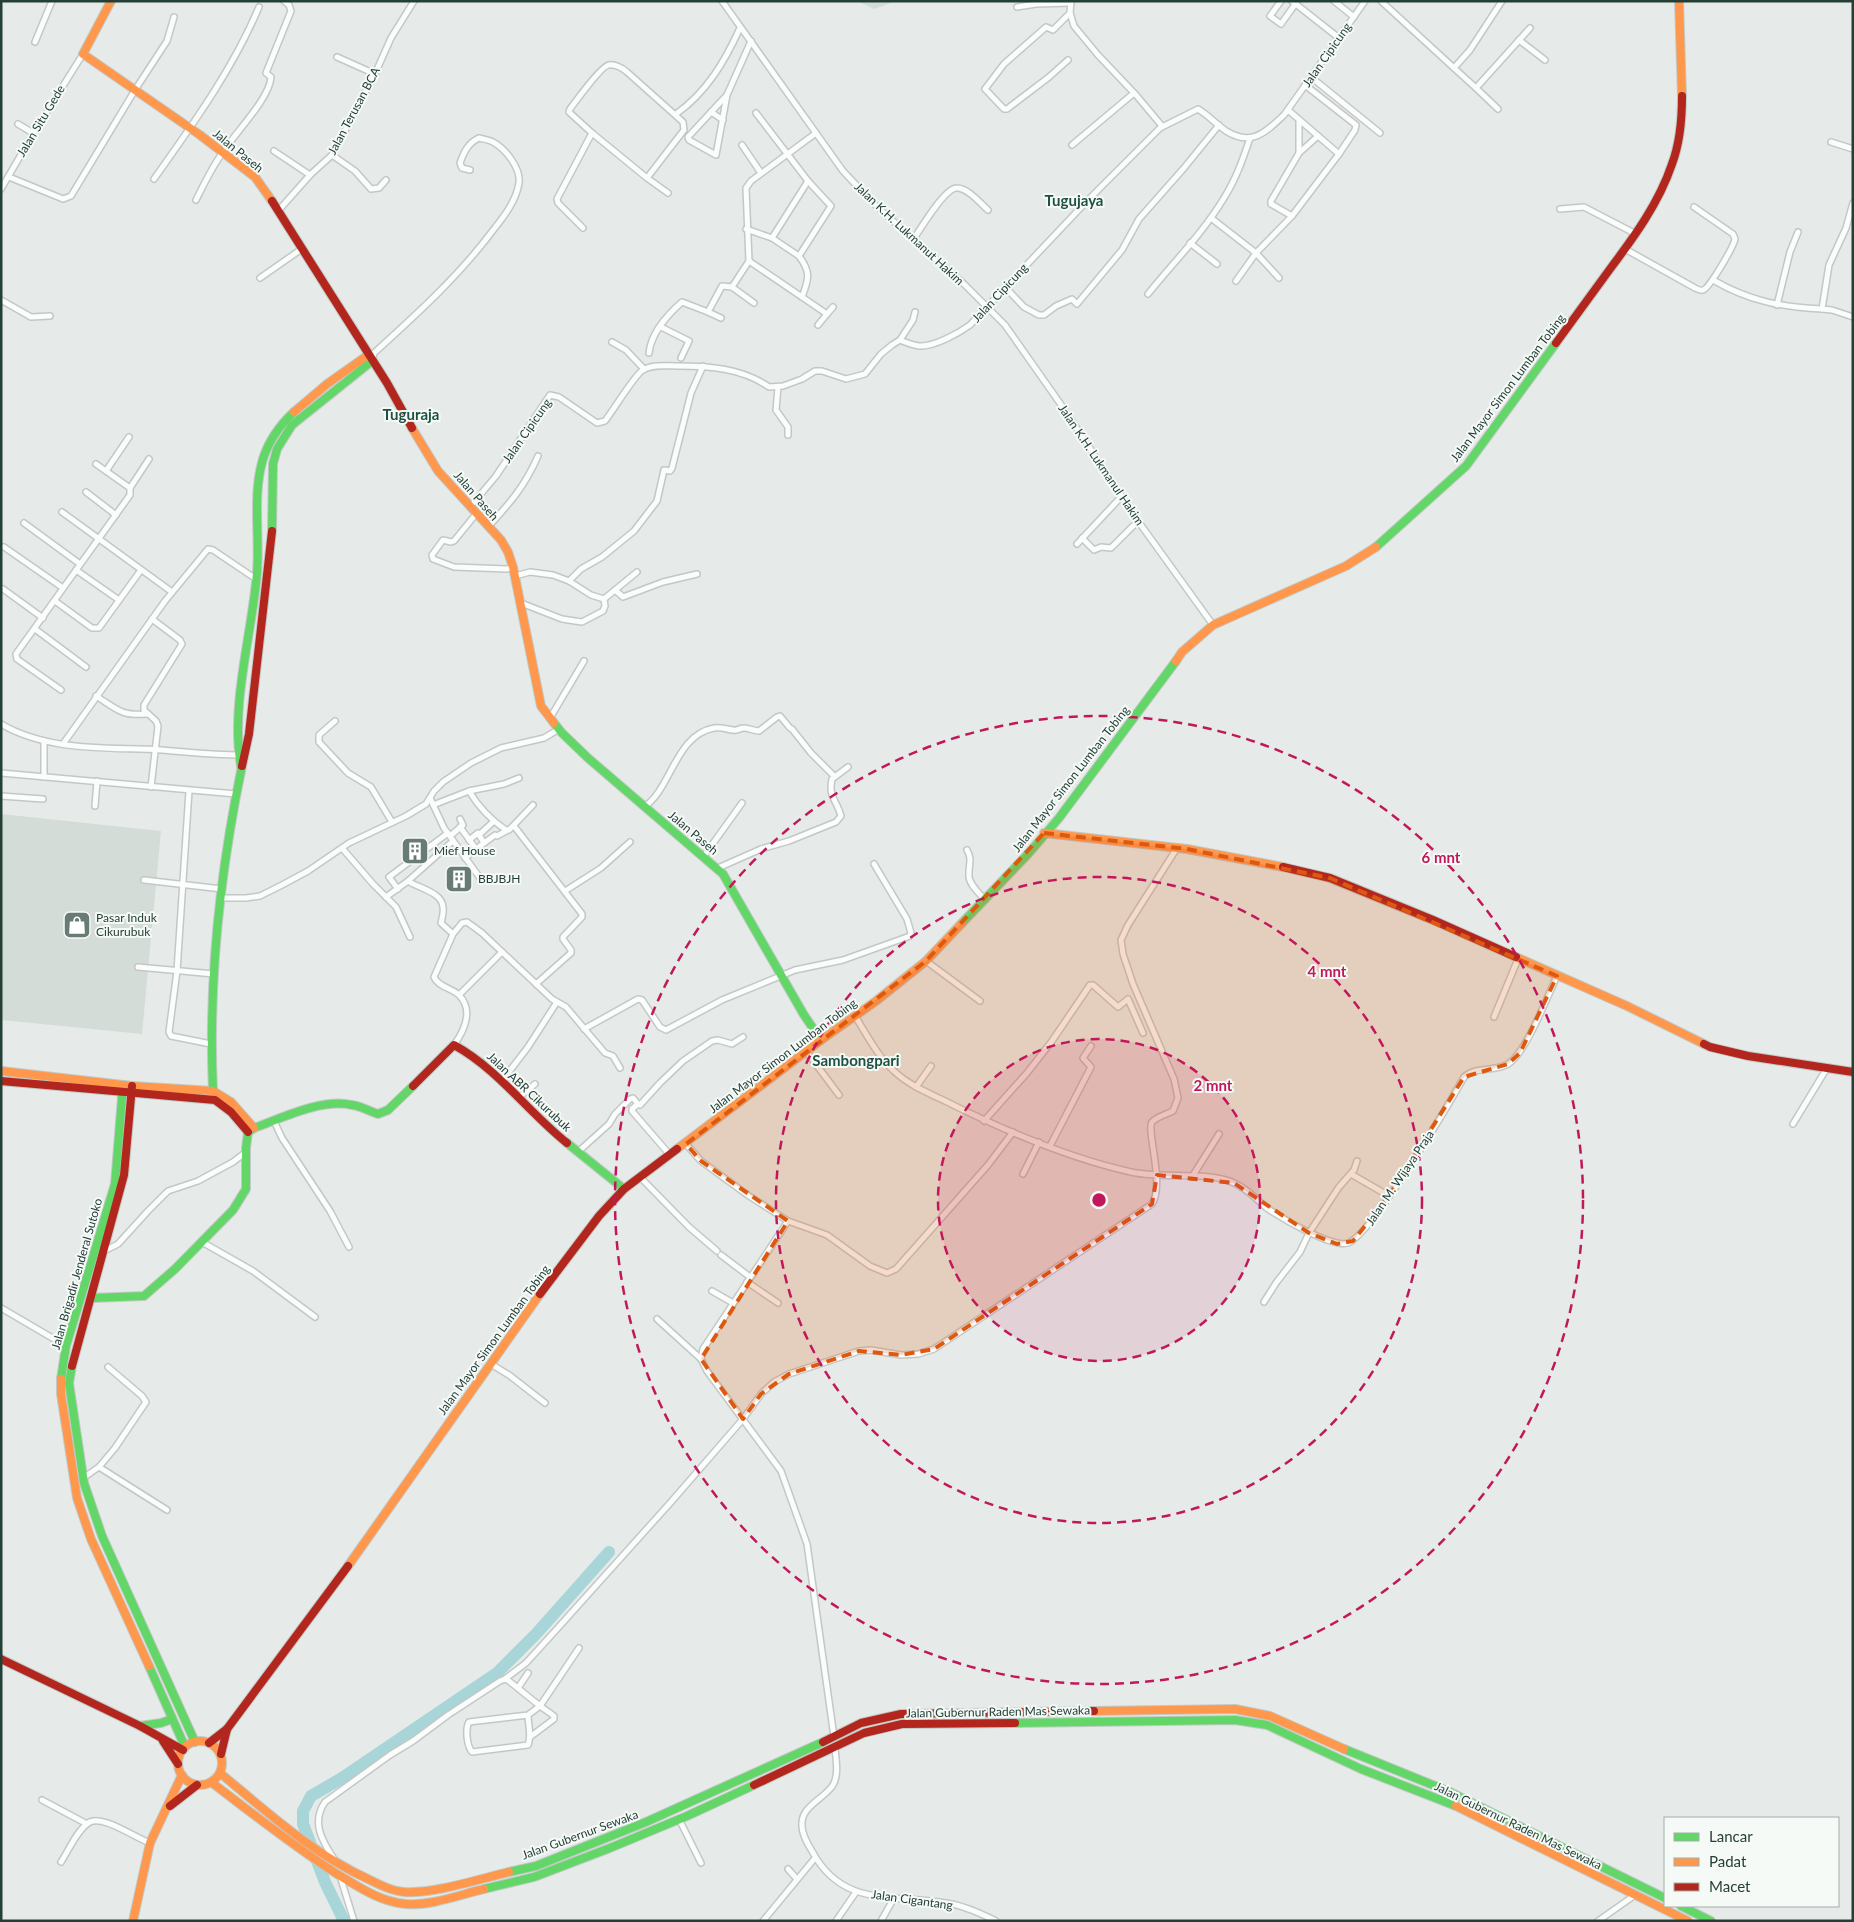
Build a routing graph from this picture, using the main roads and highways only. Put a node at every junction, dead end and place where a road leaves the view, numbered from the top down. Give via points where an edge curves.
1 (111, 1) edge
2 (1679, 1) edge
3 (372, 356) junction
4 (258, 562) junction
5 (269, 563) junction
6 (242, 755) junction
7 (1044, 833) junction
8 (821, 1040) junction
9 (1, 1071) edge
10 (1852, 1071) edge
11 (1, 1081) edge
12 (123, 1085) junction
13 (132, 1090) junction
14 (213, 1091) junction
15 (122, 1093) junction
16 (251, 1130) junction
17 (624, 1189) junction
18 (97, 1259) junction
19 (91, 1298) junction
20 (71, 1432) junction
21 (102, 1536) junction
22 (91, 1539) junction
23 (1, 1659) edge
24 (976, 1713) junction
25 (172, 1719) junction
26 (975, 1723) junction
27 (140, 1726) junction
28 (227, 1729) junction
29 (834, 1737) joint
30 (162, 1738) junction
31 (194, 1742) junction
32 (209, 1743) junction
33 (1340, 1748) junction
34 (184, 1749) junction
35 (220, 1754) junction
36 (1336, 1757) junction
37 (178, 1764) junction
38 (220, 1773) junction
39 (182, 1775) junction
40 (211, 1782) junction
41 (197, 1785) junction
42 (708, 1795) junction
43 (711, 1805) junction
44 (168, 1808) junction
45 (288, 1830) junction
46 (285, 1838) junction
47 (1606, 1869) junction
48 (1601, 1878) junction
49 (1664, 1898) edge
50 (1682, 1907) edge
51 (134, 1921) edge
52 (1688, 1921) edge
53 (1711, 1921) edge

1 - 3 main road, Jalan Paseh via 83,54 254,177 279,210
2 - 7 main road, Jalan Mayor Simon Lumban Tobing via 1682,110 1672,165 1636,234 1466,466 1380,545 1346,566 1213,625 1182,652
3 - 4 main road via 289,415 274,434 259,472
3 - 5 main road via 303,416 284,436 277,449 271,478 272,542
3 - 8 main road, Jalan Paseh via 438,471 504,546 513,567 542,706 559,730 588,758 718,868
4 - 5 main road
4 - 6 main road via 239,711
5 - 6 main road
6 - 14 main road via 230,825 214,974
7 - 8 main road, Jalan Mayor Simon Lumban Tobing via 1022,861 926,960
7 - 10 main road via 1177,848 1330,878 1627,1006 1710,1047 1748,1056
8 - 17 main road, Jalan Mayor Simon Lumban Tobing
9 - 12 main road
11 - 15 main road
12 - 13 main road
12 - 15 main road, Jalan Brigadir Jenderal Sutoko
13 - 14 main road
13 - 15 main road
13 - 16 main road via 215,1100
13 - 18 main road via 124,1175 104,1250
14 - 16 main road via 237,1105
15 - 18 main road, Jalan Brigadir Jenderal Sutoko via 115,1184
16 - 17 main road, Jalan ABR Cikurubuk via 317,1107 351,1104 378,1114 388,1110 454,1045 471,1054 547,1127
16 - 19 main road via 246,1152 246,1189 233,1210 144,1296
17 - 28 main road, Jalan Mayor Simon Lumban Tobing via 599,1216 323,1602
18 - 19 main road
18 - 20 main road, Jalan Brigadir Jenderal Sutoko via 66,1346 60,1379
19 - 20 main road via 69,1383
20 - 21 main road
20 - 22 main road, Jalan Brigadir Jenderal Sutoko via 77,1498
21 - 22 main road
21 - 31 main road
22 - 25 main road, Jalan Brigadir Jenderal Sutoko
23 - 27 main road
24 - 26 main road
24 - 29 main road, Jalan Gubernur Raden Mas Sewaka via 901,1714 861,1723
24 - 33 main road, Jalan Gubernur Raden Mas Sewaka via 1235,1709 1270,1716
25 - 27 main road
25 - 34 main road, Jalan Brigadir Jenderal Sutoko
26 - 36 main road, Jalan Gubernur Raden Mas Sewaka via 1235,1720 1267,1725
26 - 43 main road, Jalan Gubernur Raden Mas Sewaka via 902,1724 864,1733
27 - 30 main road
28 - 32 main road, Jalan Mayor Simon Lumban Tobing
28 - 35 main road, Jalan Mayor Simon Lumban Tobing
29 - 42 main road, Jalan Gubernur Sewaka
30 - 34 main road
30 - 37 main road
31 - 32 main road
31 - 34 main road
32 - 35 main road via 217,1747
33 - 36 main road
33 - 47 main road, Jalan Gubernur Raden Mas Sewaka via 1450,1792
34 - 37 main road
35 - 38 main road
36 - 48 main road, Jalan Gubernur Raden Mas Sewaka via 1446,1801
37 - 39 main road
38 - 40 main road
38 - 45 main road
39 - 41 main road
39 - 44 main road
40 - 41 main road
40 - 46 main road
41 - 44 main road
42 - 43 main road
42 - 45 main road, Jalan Gubernur Sewaka via 536,1866 425,1891 398,1891 383,1886 338,1865
43 - 46 main road, Jalan Gubernur Raden Mas Sewaka via 534,1877 425,1903 392,1902 366,1892
44 - 51 main road via 150,1842
45 - 46 main road
47 - 48 main road
47 - 49 main road, Jalan Gubernur Raden Mas Sewaka
48 - 52 main road, Jalan Gubernur Raden Mas Sewaka
50 - 53 main road

